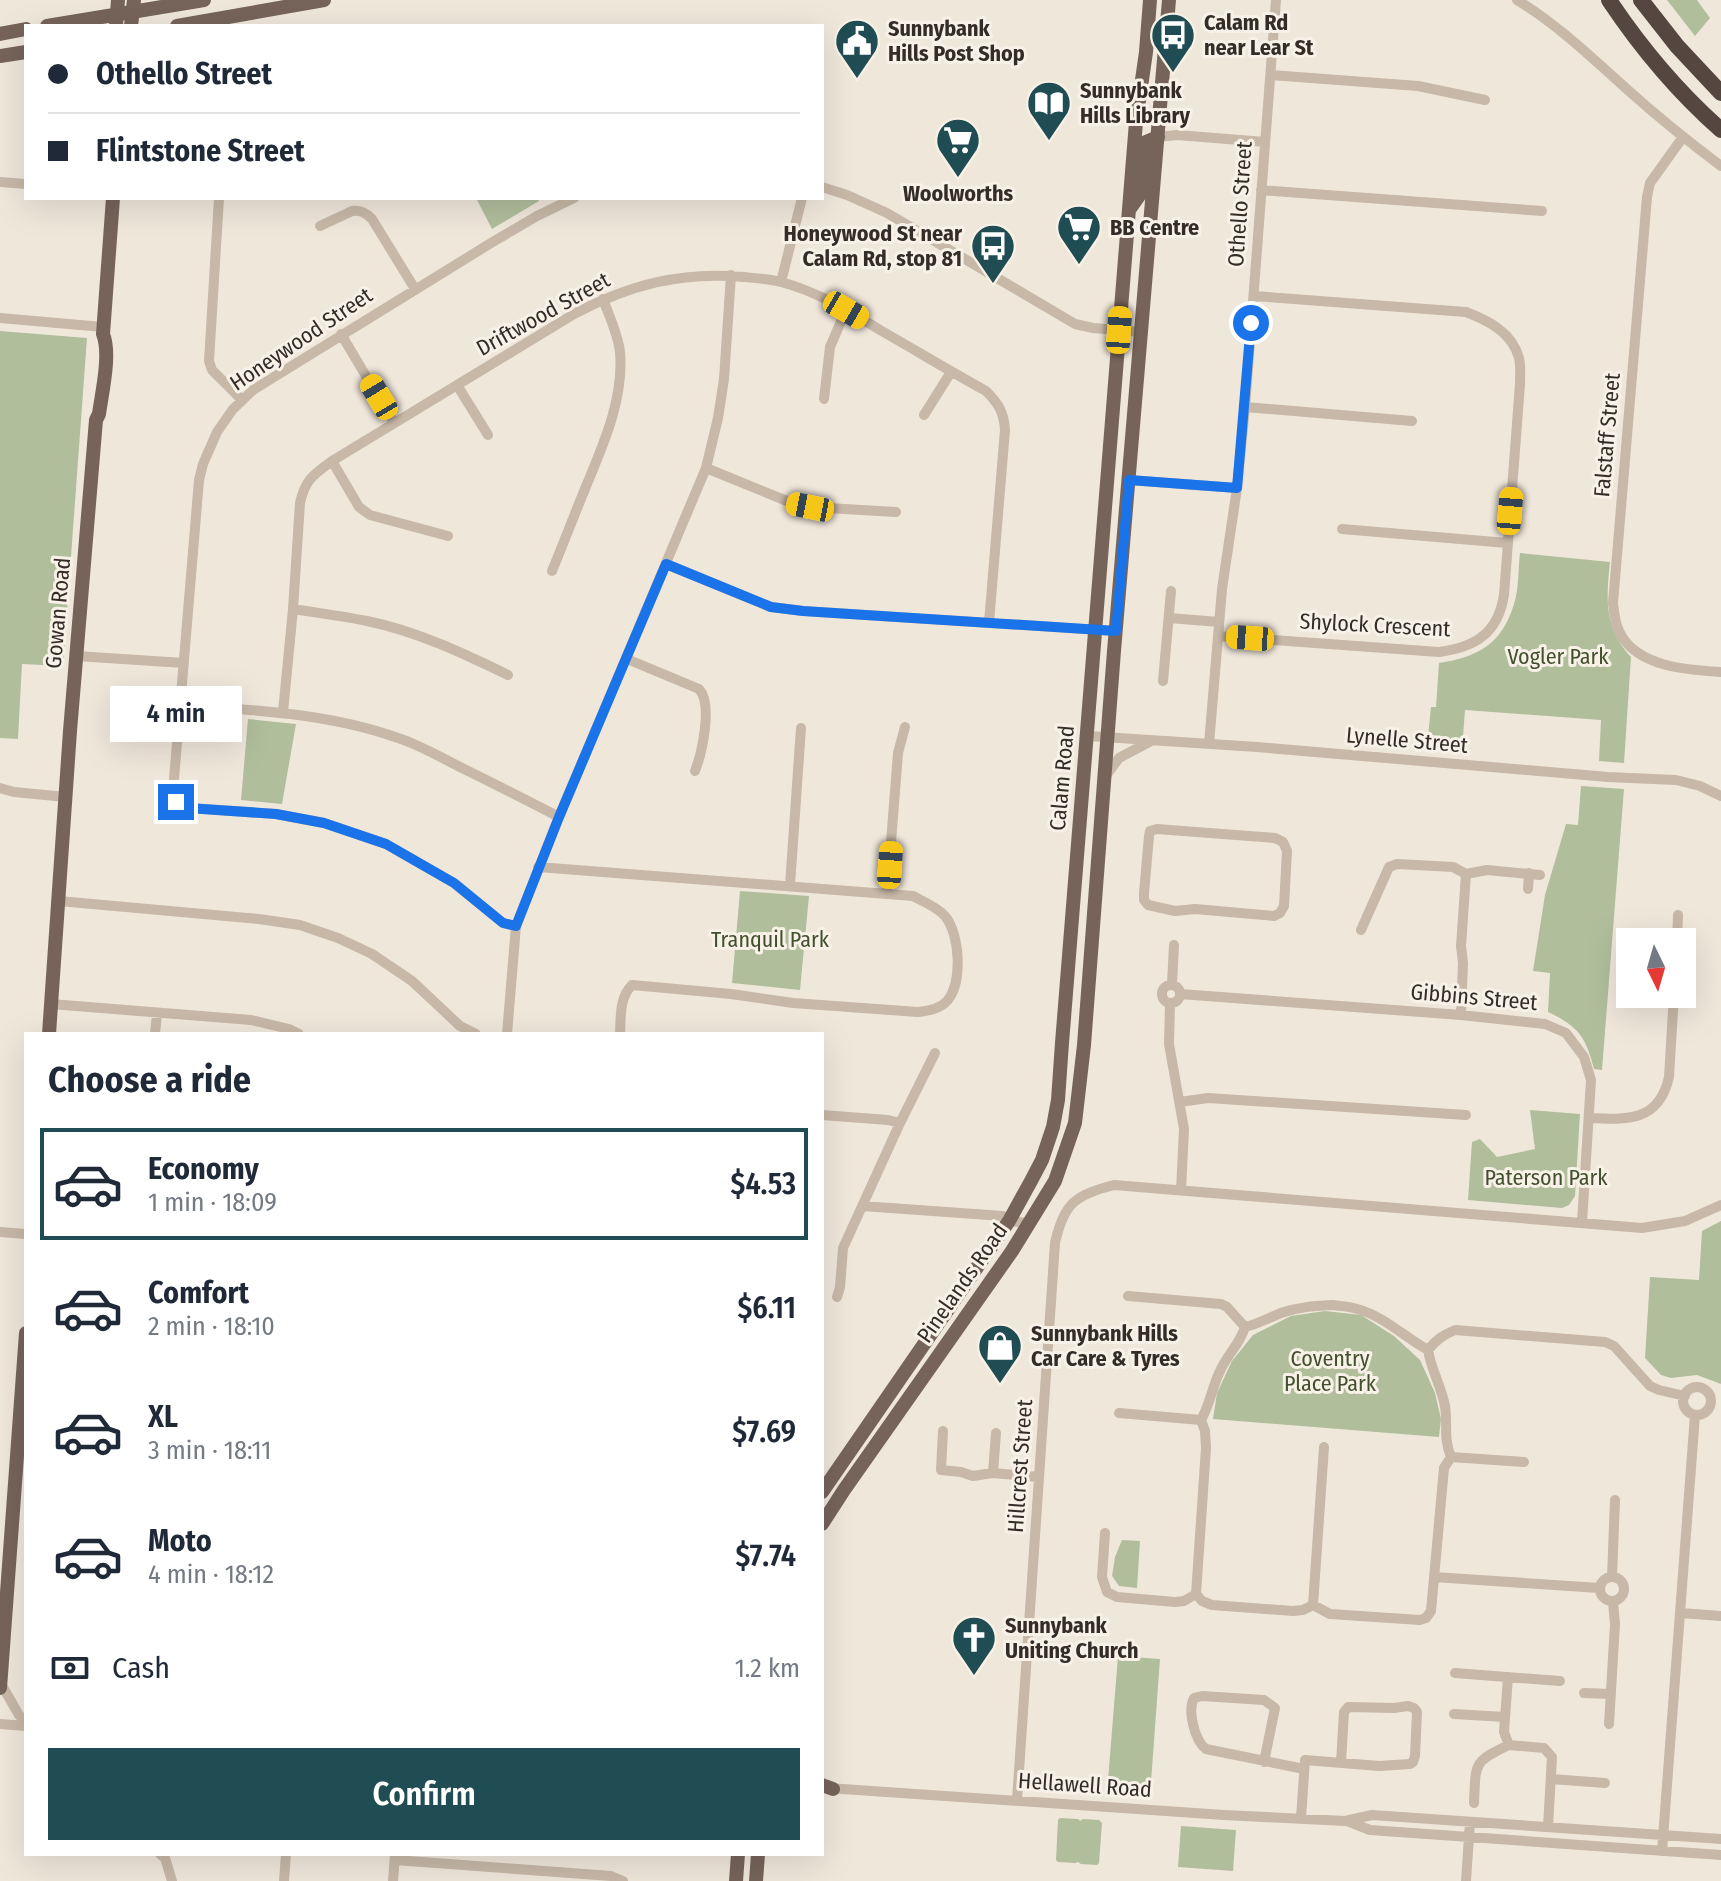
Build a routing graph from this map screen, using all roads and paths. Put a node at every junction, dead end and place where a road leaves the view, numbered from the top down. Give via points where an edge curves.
1 (204, 0) edge
2 (324, 0) edge
3 (1150, 0) edge
4 (1169, 0) edge
5 (1276, 0) edge
6 (1517, 0) edge
7 (1609, 0) edge
8 (1641, 0) edge
9 (158, 3) edge
10 (117, 13) edge
11 (133, 13) edge
12 (58, 24) edge
13 (188, 24) edge
14 (24, 29) edge
15 (0, 34) edge
16 (24, 52) edge
17 (0, 56) edge
18 (1701, 74) junction
19 (1271, 75) junction
20 (1721, 81) edge
21 (1721, 93) edge
22 (1485, 100) dead end
23 (1721, 130) edge
24 (1158, 137) junction
25 (1683, 137) junction
26 (1265, 142) junction
27 (1721, 166) edge
28 (0, 182) edge
29 (24, 184) edge
30 (824, 188) edge
31 (1261, 190) junction
32 (113, 200) edge
33 (219, 200) edge
34 (570, 200) edge
35 (802, 200) edge
36 (1129, 211) junction
37 (1542, 211) dead end
38 (320, 226) dead end
39 (731, 275) junction
40 (781, 282) junction
41 (415, 289) junction
42 (1254, 296) junction
43 (603, 299) junction
44 (846, 310) junction
45 (0, 318) edge
46 (103, 330) junction
47 (1119, 330) junction
48 (1142, 332) junction
49 (341, 334) junction
50 (951, 372) junction
51 (457, 385) junction
52 (824, 399) dead end
53 (242, 400) junction
54 (1245, 407) junction
55 (924, 415) dead end
56 (1412, 421) dead end
57 (394, 423) junction
58 (488, 435) dead end
59 (332, 461) junction
60 (706, 468) junction
61 (1129, 480) junction
62 (1237, 488) junction
63 (896, 512) dead end
64 (1342, 529) dead end
65 (448, 536) dead end
66 (1507, 543) junction
67 (666, 564) junction
68 (552, 571) dead end
69 (1171, 591) dead end
70 (293, 609) junction
71 (1169, 618) junction
72 (1219, 622) junction
73 (989, 623) junction
74 (1095, 630) junction
75 (1116, 631) junction
76 (1218, 636) junction
77 (76, 656) junction
78 (627, 659) junction
79 (184, 663) junction
80 (1721, 672) edge
81 (508, 675) dead end
82 (1163, 681) dead end
83 (180, 705) junction
84 (283, 712) junction
85 (905, 727) dead end
86 (801, 728) dead end
87 (1088, 736) junction
88 (1108, 737) junction
89 (1153, 740) junction
90 (1209, 744) junction
91 (695, 771) dead end
92 (1104, 777) junction
93 (0, 788) edge
94 (1721, 796) edge
95 (66, 797) junction
96 (559, 817) junction
97 (538, 867) junction
98 (1466, 874) junction
99 (790, 885) junction
100 (1528, 889) dead end
101 (887, 893) junction
102 (59, 901) junction
103 (1175, 911) joint
104 (1678, 915) dead end
105 (516, 926) junction
106 (1678, 928) edge
107 (1361, 930) dead end
108 (1174, 945) dead end
109 (1172, 984) junction
110 (1180, 994) junction
111 (1170, 1003) junction
112 (51, 1004) junction
113 (1673, 1008) edge
114 (157, 1014) junction
115 (1461, 1015) junction
116 (49, 1032) edge
117 (155, 1032) edge
118 (295, 1032) edge
119 (472, 1032) edge
120 (507, 1032) edge
121 (620, 1032) edge
122 (1084, 1045) joint
123 (935, 1053) dead end
124 (1180, 1102) junction
125 (824, 1115) edge
126 (1466, 1115) dead end
127 (1589, 1118) junction
128 (900, 1123) junction
129 (1181, 1190) junction
130 (1721, 1205) edge
131 (862, 1206) junction
132 (1009, 1221) junction
133 (1582, 1222) junction
134 (1029, 1223) junction
135 (0, 1232) edge
136 (24, 1234) edge
137 (1128, 1296) dead end
138 (837, 1297) dead end
139 (1245, 1327) junction
140 (1428, 1350) junction
141 (24, 1360) edge
142 (1685, 1396) junction
143 (1716, 1402) edge
144 (1119, 1413) dead end
145 (1695, 1415) junction
146 (1201, 1420) junction
147 (943, 1431) dead end
148 (996, 1433) dead end
149 (1324, 1447) dead end
150 (1451, 1457) junction
151 (1524, 1462) dead end
152 (993, 1473) junction
153 (1039, 1477) junction
154 (824, 1489) edge
155 (1615, 1500) dead end
156 (824, 1521) edge
157 (1105, 1533) dead end
158 (1434, 1577) junction
159 (1612, 1577) junction
160 (1599, 1588) junction
161 (1196, 1594) junction
162 (1613, 1602) junction
163 (1313, 1605) junction
164 (1681, 1613) junction
165 (1721, 1616) edge
166 (1455, 1673) dead end
167 (1508, 1677) junction
168 (1560, 1681) dead end
169 (0, 1685) edge
170 (1584, 1693) dead end
171 (1611, 1694) junction
172 (1454, 1714) dead end
173 (1505, 1717) junction
174 (24, 1721) edge
175 (0, 1724) edge
176 (24, 1724) edge
177 (1609, 1724) dead end
178 (1509, 1745) junction
179 (1264, 1762) junction
180 (1341, 1763) junction
181 (1304, 1764) junction
182 (1551, 1779) junction
183 (1605, 1783) dead end
184 (825, 1788) edge
185 (1017, 1800) junction
186 (1474, 1803) dead end
187 (1301, 1818) junction
188 (1345, 1821) junction
189 (1470, 1822) junction
190 (1548, 1827) junction
191 (1664, 1835) junction
192 (1469, 1837) junction
193 (1721, 1839) edge
194 (1662, 1851) junction
195 (1721, 1855) edge
196 (162, 1856) edge
197 (286, 1856) edge
198 (738, 1856) edge
199 (758, 1856) edge
200 (395, 1857) edge
201 (172, 1881) edge
202 (284, 1881) edge
203 (393, 1881) edge
204 (623, 1881) edge
205 (736, 1881) edge
206 (756, 1881) edge
207 (1466, 1881) edge

1 - 9 main road
2 - 13 main road
3 - 36 main road, Calam Road
4 - 24 main road, Calam Road
5 - 19 street, Othello Street
6 - 25 street via 1569,37
7 - 23 highway via 1677,88
8 - 18 highway
9 - 11 main road
10 - 11 main road
10 - 12 main road
14 - 15 main road
16 - 17 main road
18 - 20 highway
18 - 21 highway
19 - 22 street via 1418,86
19 - 26 street, Othello Street
24 - 26 street
24 - 36 main road via 1145,144 1141,193
24 - 48 main road, Calam Road
25 - 27 street
25 - 80 street, Falstaff Street via 1650,183 1647,197 1613,603 1620,635 1635,650 1685,670
26 - 31 street, Othello Street
28 - 29 street
30 - 47 street via 887,213 1075,324
31 - 37 street
31 - 42 street, Othello Street
32 - 46 main road, Gowan Road
33 - 53 street via 209,361
34 - 41 street, Honeywood Street
35 - 40 street
36 - 47 main road, Calam Road
38 - 41 street via 352,211 367,214
39 - 40 street, Driftwood Street
39 - 43 street, Driftwood Street via 666,279
39 - 60 street via 724,379
40 - 44 street, Driftwood Street
41 - 49 street, Honeywood Street
42 - 54 street, Othello Street
42 - 66 street, Shylock Crescent via 1466,312 1507,335 1519,357 1520,384
43 - 51 street, Driftwood Street
43 - 68 street via 620,351 615,406
44 - 50 street, Driftwood Street
44 - 52 street via 830,347
45 - 46 street
46 - 77 main road, Gowan Road via 106,355
47 - 48 street
47 - 74 main road, Calam Road
48 - 61 main road, Calam Road
49 - 53 street, Honeywood Street
49 - 57 street
50 - 55 street
50 - 73 street, Driftwood Street via 986,391 1004,417
51 - 57 street, Driftwood Street
51 - 58 street
53 - 79 street, Honeywood Street via 217,432 199,480
54 - 56 street
54 - 62 street, Othello Street
57 - 59 street, Driftwood Street
59 - 65 street via 359,507 370,515
59 - 70 street, Driftwood Street via 303,488
60 - 63 street via 792,503
60 - 67 street
61 - 62 street
61 - 75 main road, Calam Road
62 - 72 street, Othello Street
64 - 66 street
66 - 76 street, Shylock Crescent via 1502,609 1479,640 1460,650
67 - 73 street via 771,607
67 - 78 street
69 - 71 street
70 - 81 street via 370,622
70 - 84 street, Driftwood Street
71 - 72 street
71 - 82 street
72 - 76 street, Othello Street
73 - 74 street
74 - 75 street
74 - 87 main road, Calam Road
75 - 88 main road, Calam Road
76 - 90 street, Othello Street
77 - 79 street
77 - 95 main road, Gowan Road
78 - 91 street via 704,695 701,756
78 - 96 street
79 - 83 street, Honeywood Street
83 - 84 street
83 - 105 street, Honeywood Street via 176,802 188,808 324,823 386,844 454,883 503,923
84 - 96 street via 400,738
85 - 101 street via 898,753
86 - 99 street
87 - 88 street, Lynelle Street
87 - 132 main road, Calam Road via 1058,1100 1042,1160
88 - 89 street, Lynelle Street
88 - 92 main road, Calam Road
89 - 90 street, Lynelle Street
89 - 92 street via 1119,758
90 - 94 street, Lynelle Street via 1676,780
92 - 122 main road, Calam Road
93 - 95 street
95 - 102 main road, Gowan Road
96 - 97 street
97 - 99 street
97 - 105 street
98 - 100 street via 1534,874
98 - 107 street via 1453,867 1389,867
98 - 115 street
99 - 101 street
101 - 121 street via 931,905 953,928 956,983 938,1008 918,1012 793,1003 632,985 622,999
102 - 112 main road, Gowan Road
102 - 119 street via 300,925 372,954
103 - 103 street via 1144,900 1150,831 1283,842 1287,851 1280,913
104 - 106 street
105 - 120 street
108 - 109 street
109 - 110 street
109 - 111 street via 1162,991
110 - 111 street
110 - 115 street, Gibbins Street
111 - 124 street via 1169,1044
112 - 114 street
112 - 116 main road, Gowan Road
113 - 127 street via 1669,1077 1658,1103 1625,1120
114 - 117 street
114 - 118 street via 251,1020
115 - 127 street, Gibbins Street via 1545,1024 1566,1033 1584,1057 1591,1080
122 - 134 main road, Pinelands Road via 1073,1134 1055,1181
123 - 128 street
124 - 126 street via 1208,1098
124 - 129 street
125 - 128 street
127 - 133 street, Gibbins Street
128 - 131 street
129 - 133 street
129 - 153 street, Hillcrest Street via 1114,1185 1086,1192 1059,1228
130 - 133 street via 1685,1221 1642,1228
131 - 132 street via 999,1215
131 - 138 street via 843,1248
132 - 134 street
132 - 154 main road, Calam Road
134 - 156 main road, Pinelands Road
135 - 136 street
137 - 139 street via 1221,1304
139 - 140 street via 1311,1306 1357,1308
139 - 146 street via 1218,1374
140 - 142 street via 1455,1330 1605,1342 1650,1386
140 - 150 street via 1445,1407
141 - 169 main road
142 - 143 street via 1700,1388
142 - 145 street via 1685,1408
143 - 145 street
144 - 146 street
145 - 164 street
146 - 161 street via 1206,1448
147 - 152 street via 941,1470 973,1476
148 - 152 street
149 - 163 street
150 - 151 street
150 - 158 street via 1444,1468
152 - 153 street
153 - 185 street, Hillcrest Street
155 - 159 street
157 - 161 street via 1102,1577 1107,1592 1175,1602
158 - 160 street
158 - 163 street via 1431,1611 1420,1620 1330,1614
159 - 160 street
159 - 162 street via 1624,1588
160 - 162 street via 1603,1598
161 - 163 street via 1212,1605 1293,1611
162 - 171 street
164 - 165 street
164 - 191 street
166 - 167 street
167 - 168 street
167 - 173 street
169 - 174 street
170 - 171 street
171 - 177 street
172 - 173 street
173 - 178 street
175 - 176 street
178 - 182 street via 1544,1748 1552,1757
178 - 186 street via 1479,1764
179 - 179 street via 1201,1746 1190,1711 1194,1698 1270,1702 1275,1708
179 - 181 street
180 - 180 street via 1348,1707 1408,1706 1417,1712 1413,1762
180 - 181 street
181 - 187 street
182 - 183 street
182 - 190 street
184 - 185 street, Hellawell Road
185 - 187 street, Hellawell Road
187 - 188 street, Hellawell Road
188 - 189 street, Hellawell Road via 1372,1815
188 - 192 street, Hellawell Road via 1370,1830
189 - 190 street, Hellawell Road
189 - 192 street
190 - 191 street, Hellawell Road
191 - 193 street, Hellawell Road
191 - 194 street
192 - 194 street, Hellawell Road
192 - 207 street
194 - 195 street, Hellawell Road
196 - 201 street
197 - 202 street
198 - 205 main road
199 - 206 main road
200 - 203 street
200 - 204 street

